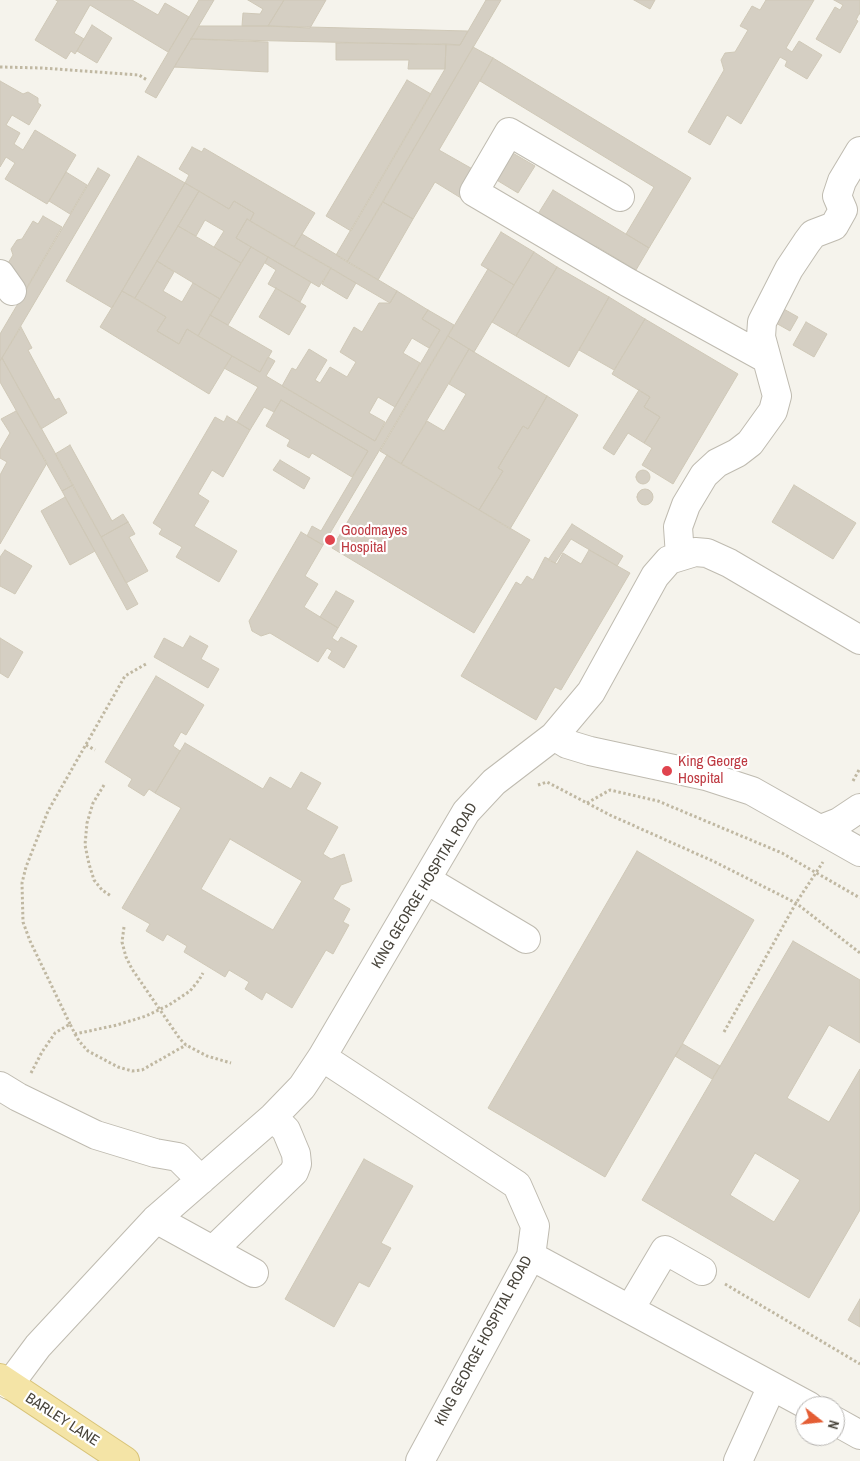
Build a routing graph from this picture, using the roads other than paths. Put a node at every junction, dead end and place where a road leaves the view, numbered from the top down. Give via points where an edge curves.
1 (860, 150) edge
2 (620, 197) dead end
3 (765, 358) junction
4 (680, 556) junction
5 (859, 636) edge
6 (554, 736) junction
7 (860, 808) edge
8 (841, 841) edge
9 (427, 880) junction
10 (526, 938) dead end
11 (322, 1057) junction
12 (10, 1097) edge
13 (274, 1117) junction
14 (201, 1180) junction
15 (156, 1219) junction
16 (213, 1250) junction
17 (531, 1256) junction
18 (702, 1271) road end
19 (254, 1273) dead end
20 (630, 1309) junction
21 (5, 1382) edge
22 (772, 1386) junction
23 (795, 1398) edge
24 (845, 1427) edge
25 (860, 1435) edge
26 (125, 1461) edge
27 (420, 1461) edge
28 (738, 1461) edge

1 - 3 street via 836,196 843,210 834,226 813,234 789,268 762,322
2 - 3 street via 509,132 474,192
3 - 4 street via 777,396 773,411 750,443 704,475 678,526
4 - 5 street, KING GEORGE HOSPITAL ROAD via 707,553 729,562
4 - 6 street, KING GEORGE HOSPITAL ROAD via 669,560 655,576 591,692
6 - 8 street via 590,751 706,776 752,791
6 - 9 street, KING GEORGE HOSPITAL ROAD via 479,797 466,812
7 - 8 street via 839,822
9 - 10 street
9 - 11 street, KING GEORGE HOSPITAL ROAD
11 - 13 street, KING GEORGE HOSPITAL ROAD via 302,1087
11 - 17 street, KING GEORGE HOSPITAL ROAD via 517,1185 536,1226
12 - 14 street via 70,1133 96,1135 178,1157
13 - 14 street, KING GEORGE HOSPITAL ROAD
13 - 16 street via 286,1130 296,1154 294,1172
14 - 15 street, KING GEORGE HOSPITAL ROAD
15 - 16 street
15 - 21 street, KING GEORGE HOSPITAL ROAD
16 - 19 street
17 - 20 street
17 - 27 street, KING GEORGE HOSPITAL ROAD
18 - 20 street via 665,1250
20 - 22 street
21 - 26 main road, BARLEY LANE
22 - 23 street
22 - 28 street
24 - 25 street

